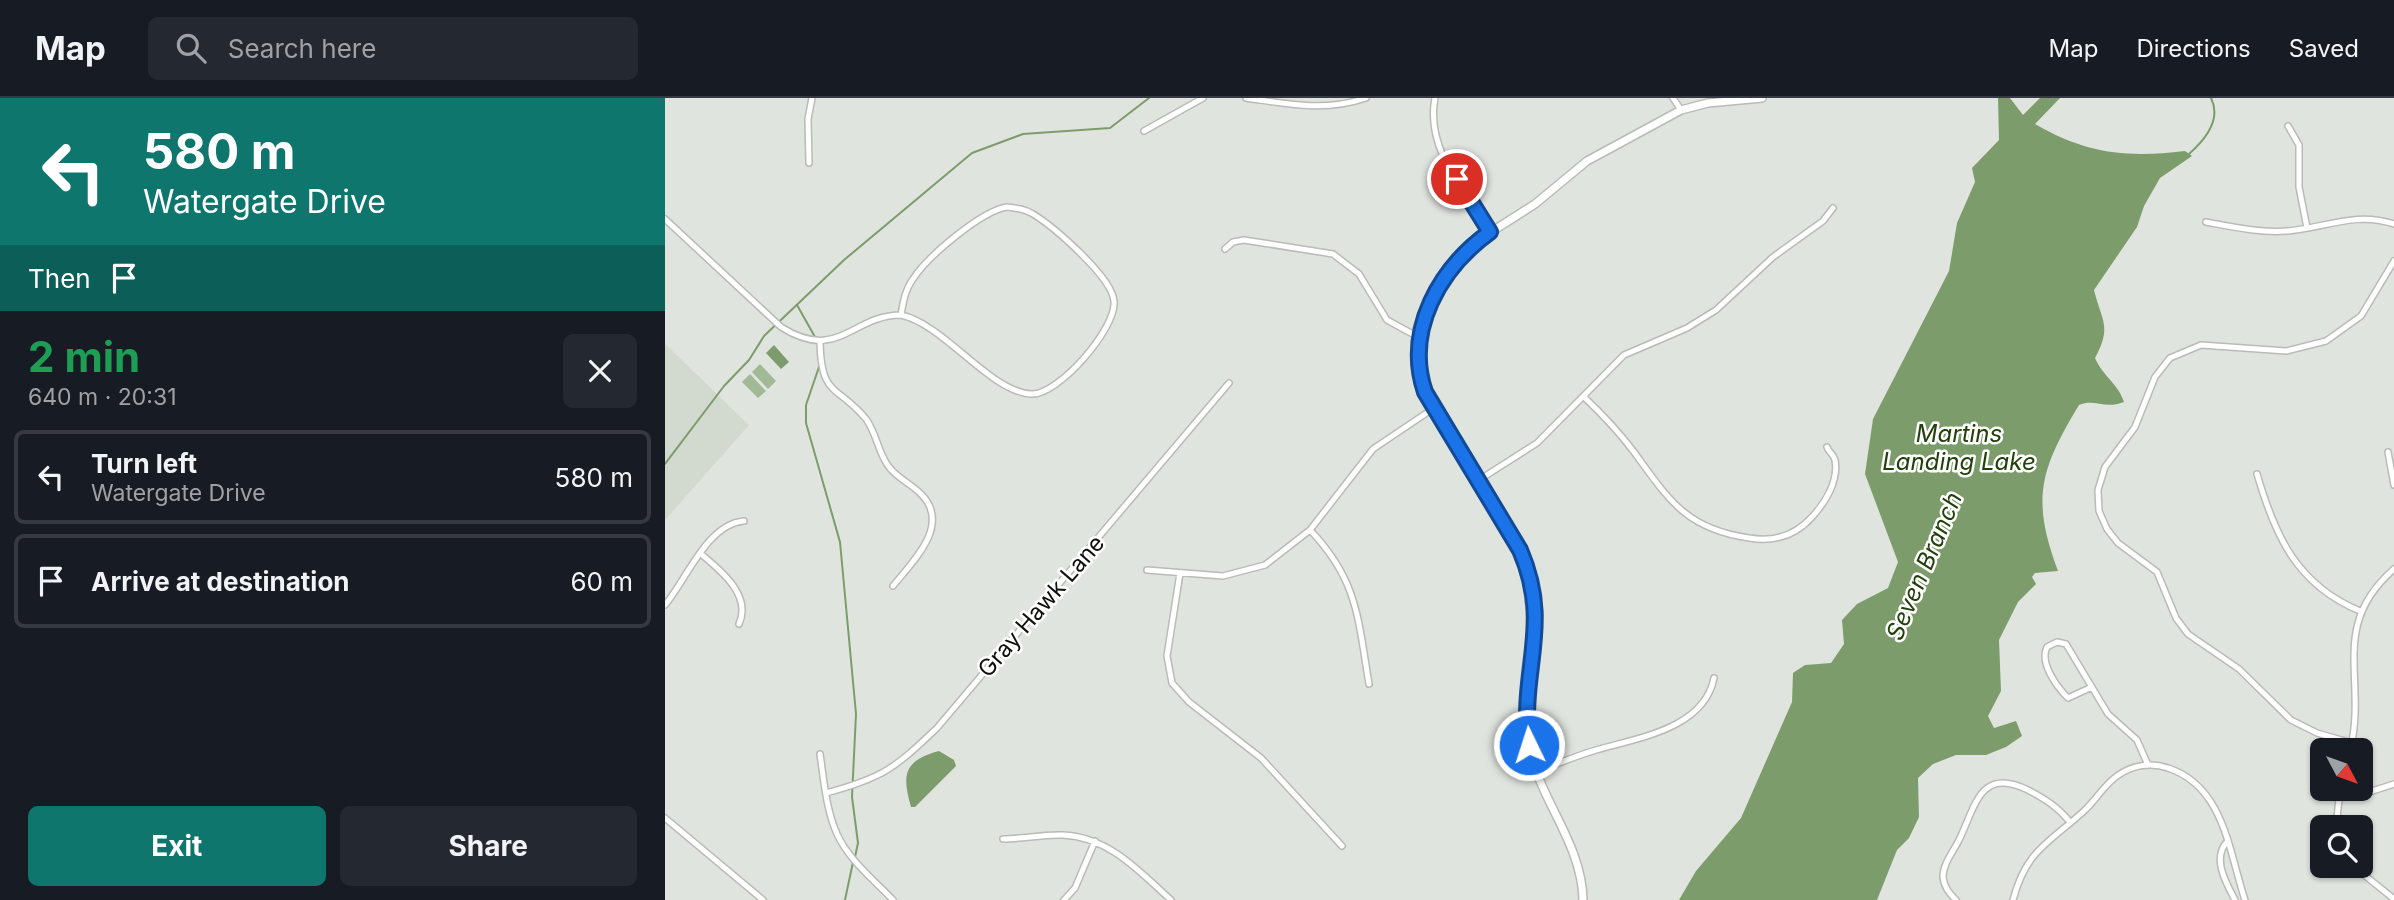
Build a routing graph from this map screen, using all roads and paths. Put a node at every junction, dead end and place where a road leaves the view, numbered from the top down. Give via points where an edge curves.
1 (812, 98) edge
2 (1203, 98) edge
3 (1247, 98) edge
4 (1366, 98) edge
5 (1434, 98) edge
6 (1673, 98) edge
7 (1762, 98) edge
8 (1681, 110) junction
9 (2288, 126) dead end
10 (1144, 131) dead end
11 (809, 163) dead end
12 (1833, 208) dead end
13 (665, 219) edge
14 (2206, 222) dead end
15 (2394, 224) edge
16 (2307, 228) junction
17 (1490, 232) junction
18 (1224, 249) dead end
19 (2394, 261) edge
20 (901, 316) junction
21 (1420, 338) junction
22 (820, 341) junction
23 (1229, 383) dead end
24 (1584, 397) junction
25 (1434, 408) junction
26 (1827, 447) dead end
27 (2388, 452) dead end
28 (2257, 474) dead end
29 (1479, 480) junction
30 (2394, 485) edge
31 (744, 521) dead end
32 (1310, 530) junction
33 (701, 554) junction
34 (2394, 569) edge
35 (1147, 570) dead end
36 (1180, 573) junction
37 (893, 586) dead end
38 (665, 605) edge
39 (2360, 611) junction
40 (739, 624) dead end
41 (1714, 678) dead end
42 (1369, 684) dead end
43 (2092, 687) junction
44 (2334, 738) edge
45 (2353, 738) edge
46 (820, 754) dead end
47 (2148, 765) junction
48 (1536, 772) junction
49 (2394, 784) edge
50 (2373, 791) edge
51 (826, 793) junction
52 (665, 818) edge
53 (2070, 822) junction
54 (1003, 839) dead end
55 (1095, 841) junction
56 (2228, 841) junction
57 (1342, 846) dead end
58 (2368, 878) edge
59 (2394, 899) edge
60 (763, 900) edge
61 (893, 900) edge
62 (1064, 900) edge
63 (1171, 900) edge
64 (1583, 900) edge
65 (1956, 900) edge
66 (2013, 900) edge
67 (2235, 900) edge
68 (2245, 900) edge

1 - 11 street
2 - 10 street
3 - 4 street via 1322,108
5 - 17 street via 1438,147
6 - 8 street
7 - 8 street
8 - 17 street via 1587,161 1535,204
9 - 16 street via 2299,145 2299,187
12 - 24 street via 1716,310 1624,355
13 - 22 street via 781,327
14 - 16 street via 2273,232
15 - 16 street via 2351,218
17 - 21 street via 1446,275 1427,311
18 - 21 street via 1244,240 1333,254 1359,274 1387,320
19 - 44 street via 2361,316 2326,341 2286,351 2201,345 2170,358 2155,377 2135,427 2105,467 2098,490 2099,511 2107,529 2157,572 2176,618 2188,634 2239,669 2291,720
20 - 20 street via 919,322 1011,389 1035,395 1062,381 1108,327 1115,302 1104,277 1038,218 1024,209 1007,207 977,220 921,268 908,288
20 - 22 street via 882,317 846,336
21 - 25 street via 1420,377
22 - 37 street via 821,366 830,386 866,419 888,467 920,493 931,510 929,540
23 - 51 street, Gray Hawk Lane via 937,728 889,772
24 - 26 street via 1621,435 1672,505 1700,524 1733,536 1774,539 1806,523 1833,482 1835,461
24 - 29 street via 1537,443
25 - 29 street
25 - 32 street via 1373,449
27 - 30 street
28 - 39 street via 2271,519 2287,549 2318,587
29 - 48 street via 1520,550 1534,590 1537,631 1526,715
31 - 33 street via 728,525
32 - 36 street via 1265,565 1250,571 1223,576
32 - 42 street via 1334,556 1349,585
33 - 38 street
33 - 40 street via 740,598
34 - 39 street via 2368,595
35 - 36 street
36 - 57 street via 1167,656 1172,683 1189,702 1261,758
39 - 45 street via 2354,638 2357,707
41 - 48 street via 1706,698 1668,729
43 - 43 street via 2066,645 2057,642 2047,647 2046,665 2060,691 2068,698
43 - 47 street via 2108,714 2137,740
46 - 51 street
47 - 53 street via 2118,775
47 - 56 street via 2171,769 2197,785 2217,810
48 - 64 street via 1579,865
49 - 50 street
51 - 61 street via 838,835
52 - 60 street
53 - 65 street via 2051,802 2015,784 1991,785 1975,802 1943,873 1946,888
53 - 66 street via 2034,852
54 - 55 street via 1062,835
55 - 62 street via 1075,888
55 - 63 street via 1122,856
56 - 67 street via 2220,853 2221,862
56 - 68 street
58 - 59 street

